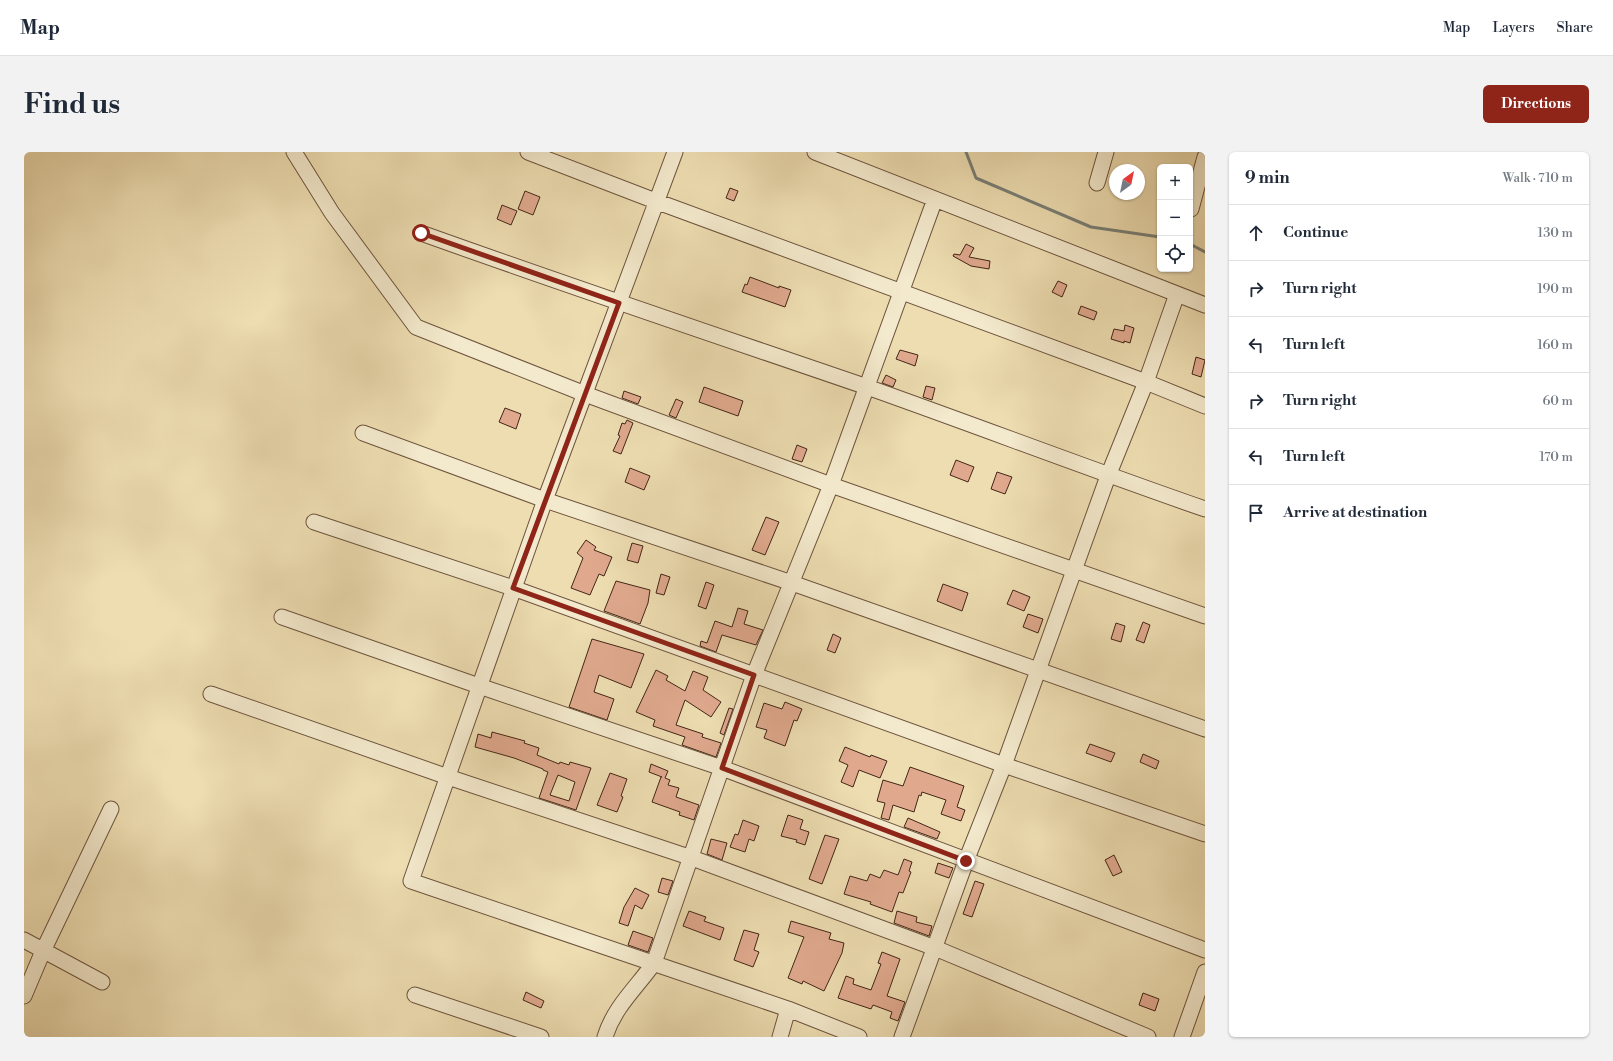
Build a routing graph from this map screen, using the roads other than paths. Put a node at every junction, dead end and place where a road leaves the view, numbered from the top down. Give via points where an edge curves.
1 (294, 152) edge
2 (528, 152) edge
3 (675, 152) edge
4 (815, 152) edge
5 (1106, 152) edge
6 (1205, 157) edge
7 (1097, 183) dead end
8 (935, 199) junction
9 (658, 202) junction
10 (1193, 202) edge
11 (421, 233) dead end
12 (900, 291) junction
13 (1177, 294) junction
14 (619, 303) junction
15 (1205, 305) edge
16 (1146, 382) junction
17 (866, 387) junction
18 (586, 394) junction
19 (1205, 406) edge
20 (364, 433) dead end
21 (1108, 476) junction
22 (830, 485) junction
23 (545, 500) junction
24 (1205, 509) edge
25 (314, 522) dead end
26 (1074, 570) junction
27 (792, 583) junction
28 (513, 588) junction
29 (282, 616) dead end
30 (1205, 616) edge
31 (1038, 670) junction
32 (754, 675) junction
33 (480, 686) junction
34 (211, 694) dead end
35 (1205, 729) edge
36 (1004, 765) junction
37 (722, 768) junction
38 (448, 777) junction
39 (111, 809) dead end
40 (1205, 834) edge
41 (692, 858) junction
42 (966, 861) junction
43 (24, 940) edge
44 (935, 948) junction
45 (1205, 950) edge
46 (44, 951) junction
47 (654, 963) junction
48 (1205, 972) edge
49 (102, 982) dead end
50 (415, 994) dead end
51 (24, 996) edge
52 (788, 1009) junction
53 (541, 1037) edge
54 (605, 1037) edge
55 (780, 1037) edge
56 (859, 1037) edge
57 (902, 1037) edge
58 (1148, 1037) edge
59 (1182, 1037) edge

1 - 18 street via 332,213 416,327
2 - 9 street
3 - 9 street
4 - 8 street
5 - 7 street
6 - 10 street
8 - 12 street
8 - 13 street
9 - 12 street
9 - 14 street
11 - 14 street
12 - 16 street
12 - 17 street
13 - 15 street
13 - 16 street
14 - 17 street
14 - 18 street
16 - 19 street
16 - 21 street
17 - 21 street
17 - 22 street
18 - 22 street
18 - 23 street
20 - 23 street
21 - 24 street
21 - 26 street
22 - 26 street
22 - 27 street
23 - 27 street
23 - 28 street
25 - 28 street
26 - 30 street
26 - 31 street
27 - 31 street
27 - 32 street
28 - 32 street
28 - 33 street
29 - 33 street
31 - 35 street
31 - 36 street
32 - 36 street
32 - 37 street
33 - 37 street
33 - 38 street
34 - 38 street
36 - 40 street
36 - 42 street
37 - 41 street
37 - 42 street
38 - 41 street
38 - 47 street via 411,881
39 - 46 street
41 - 44 street
41 - 47 street
42 - 44 street
42 - 45 street
43 - 46 street
44 - 57 street
44 - 58 street
46 - 49 street
46 - 51 street
47 - 52 street
47 - 54 street via 614,1014
48 - 59 street
50 - 53 street
52 - 55 street
52 - 56 street

